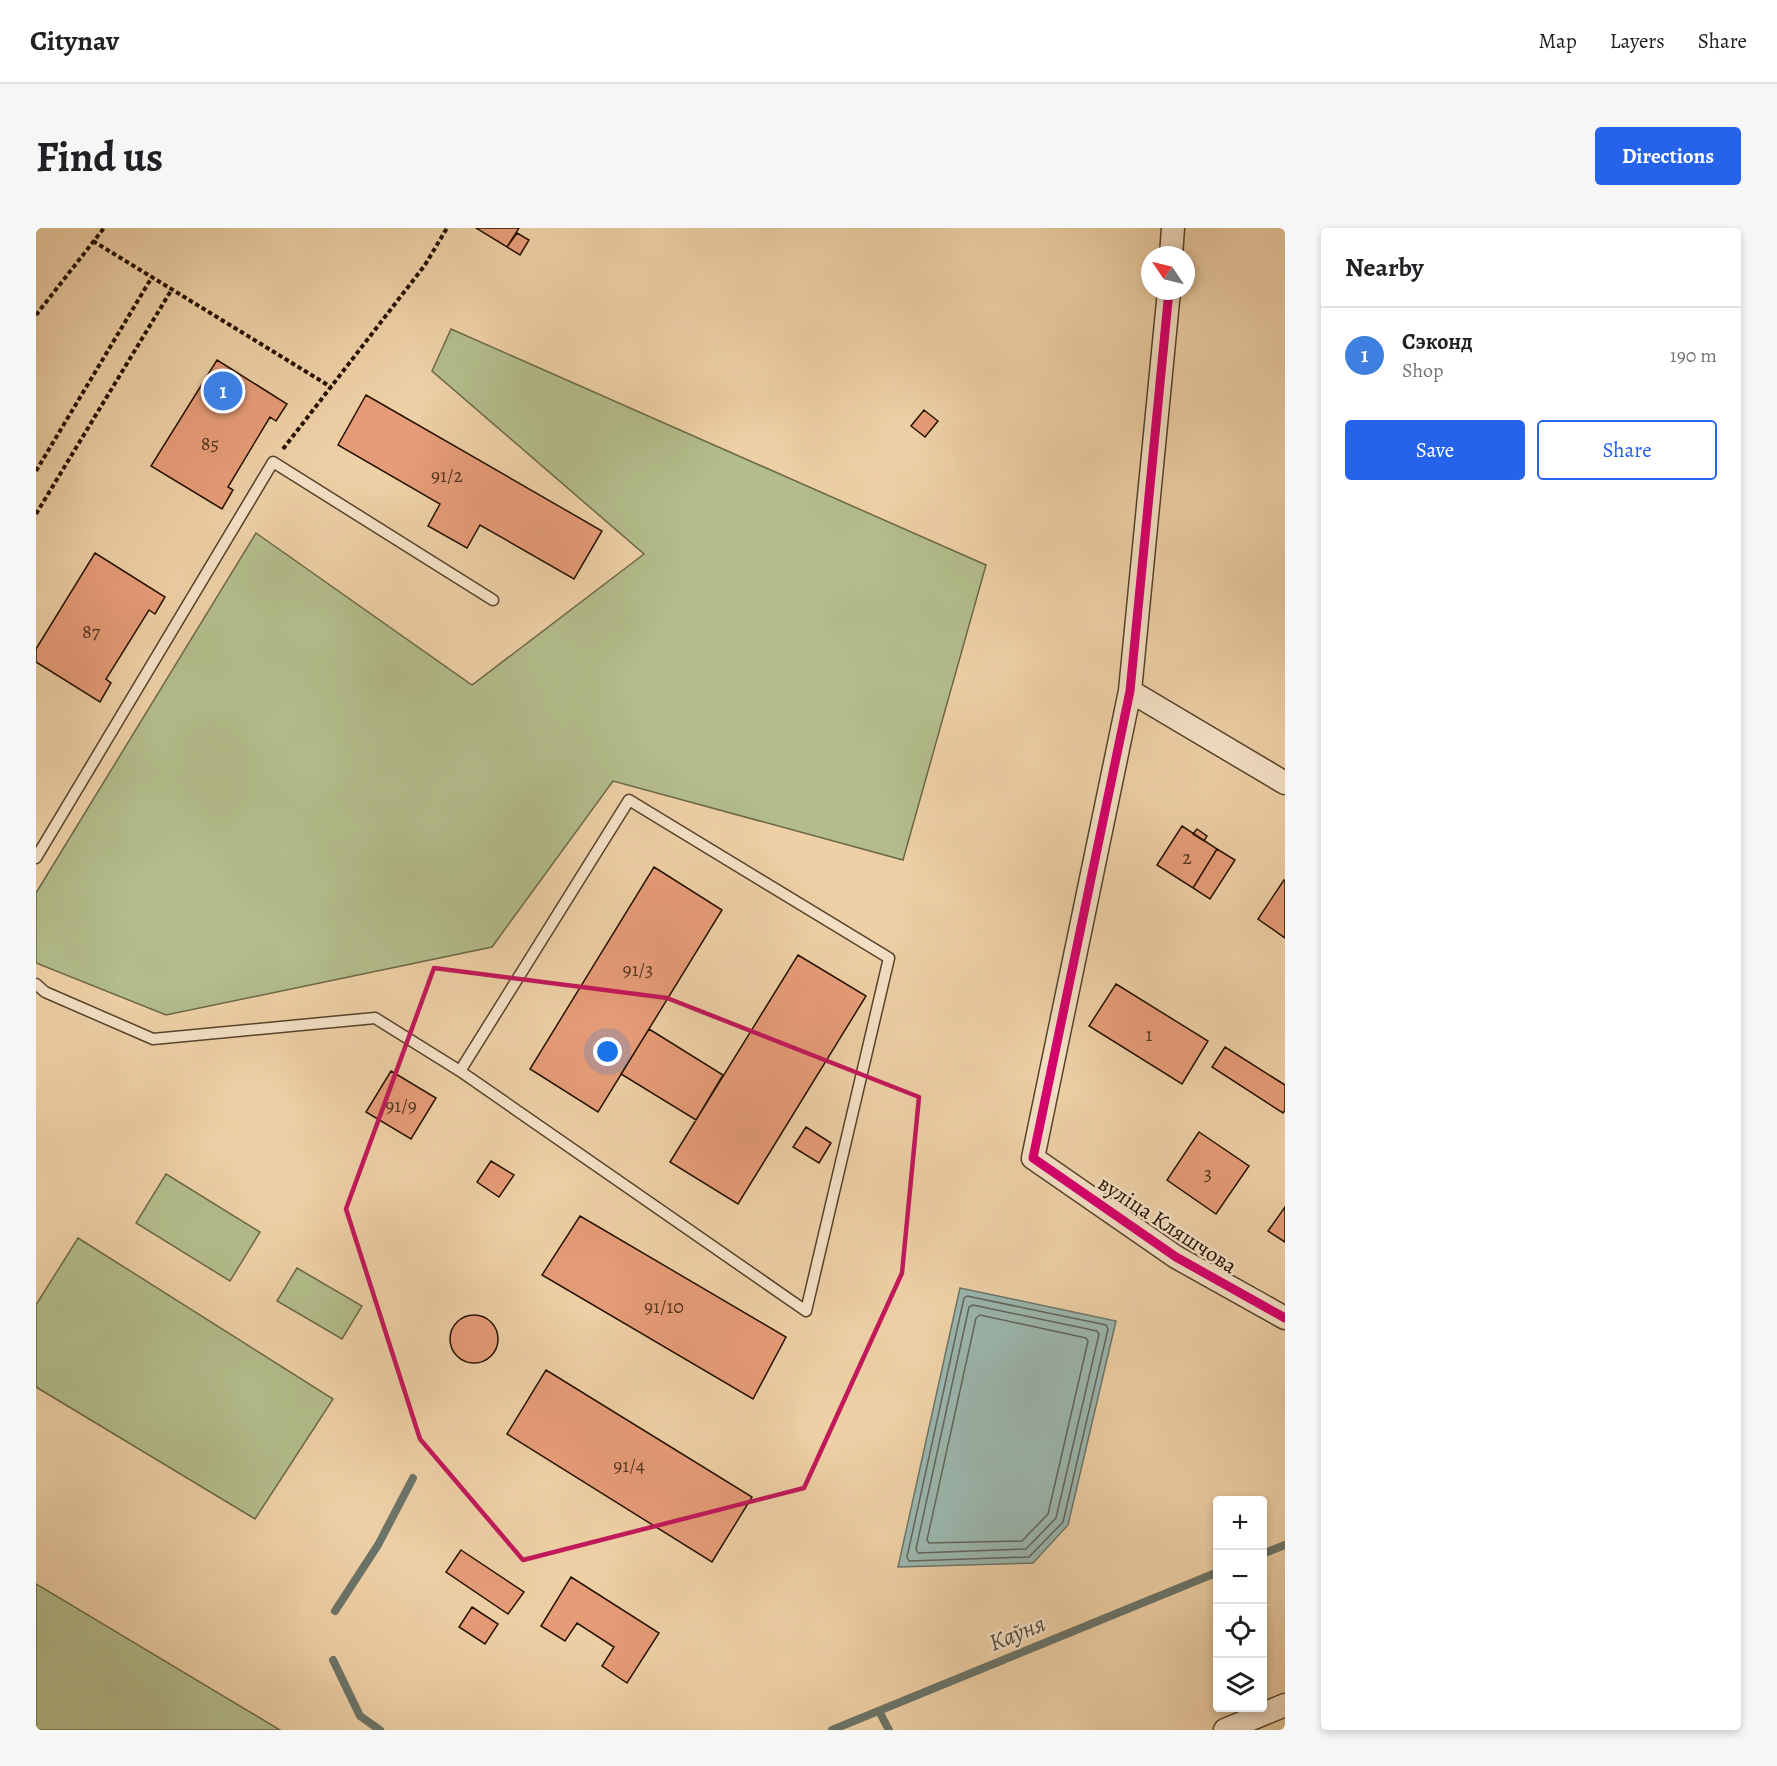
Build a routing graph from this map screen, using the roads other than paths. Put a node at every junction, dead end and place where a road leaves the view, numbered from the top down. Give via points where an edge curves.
1 (1173, 228) edge
2 (1172, 246) edge
3 (1168, 300) edge
4 (493, 600) dead end
5 (1130, 691) junction
6 (1285, 783) edge
7 (36, 858) edge
8 (36, 984) edge
9 (460, 1071) junction
10 (1285, 1318) edge
11 (1285, 1705) edge
12 (1225, 1730) edge

1 - 2 street
3 - 5 street
4 - 7 lane via 273,462
5 - 6 street
5 - 10 street, вуліца Кляшчова via 1033,1158 1176,1257
8 - 9 lane via 45,992 153,1039 375,1018
9 - 9 lane via 806,1311 889,958 629,800
11 - 12 street

